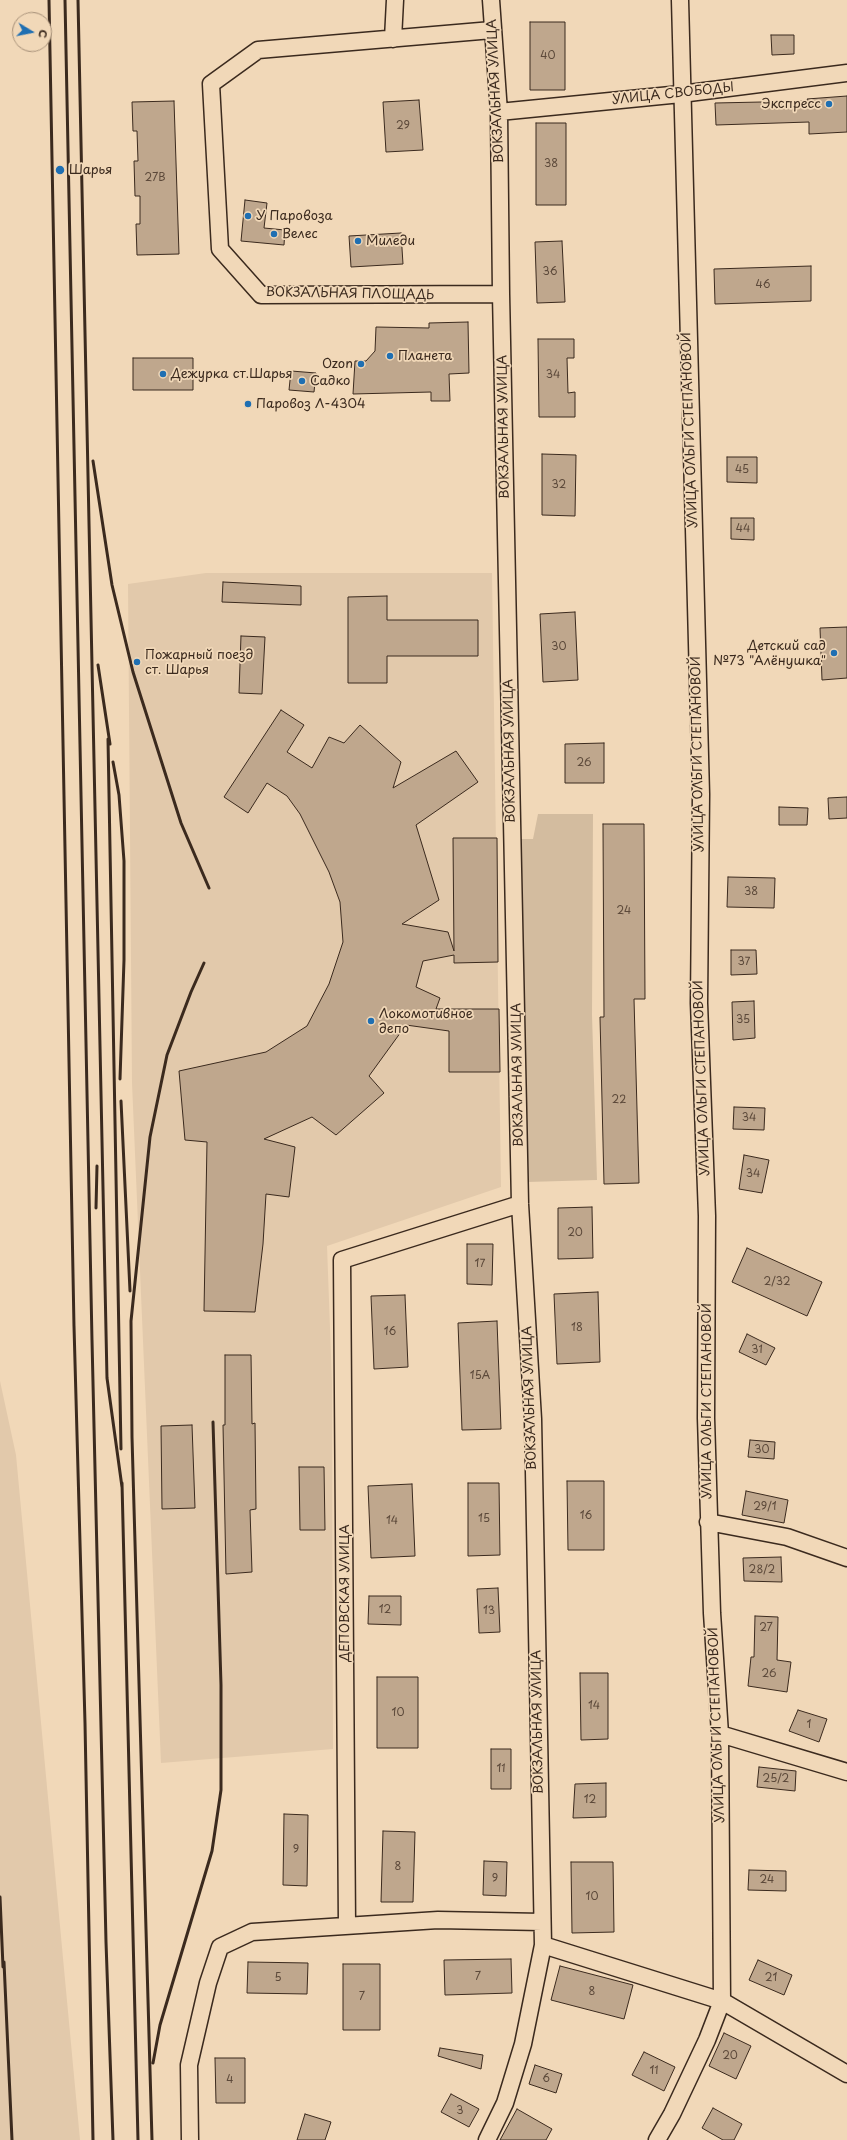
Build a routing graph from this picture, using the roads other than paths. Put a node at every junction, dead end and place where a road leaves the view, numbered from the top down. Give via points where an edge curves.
1 (394, 0) edge
2 (491, 0) edge
3 (680, 0) edge
4 (492, 30) junction
5 (393, 39) junction
6 (847, 73) edge
7 (681, 94) junction
8 (499, 112) junction
9 (501, 294) junction
10 (520, 1204) junction
11 (708, 1522) junction
12 (847, 1558) edge
13 (720, 1734) junction
14 (847, 1772) edge
15 (542, 1922) junction
16 (347, 1925) junction
17 (543, 1945) junction
18 (722, 2001) junction
19 (847, 2074) edge
20 (190, 2140) edge
21 (487, 2140) edge
22 (657, 2140) edge

1 - 5 street
2 - 4 street, ВОКЗАЛЬНАЯ УЛИЦА
3 - 7 street, УЛИЦА ОЛЬГИ СТЕПАНОВОЙ
4 - 5 street, ВОКЗАЛЬНАЯ ПЛОЩАДЬ
4 - 8 street, ВОКЗАЛЬНАЯ УЛИЦА
5 - 9 street, ВОКЗАЛЬНАЯ ПЛОЩАДЬ via 258,50 211,84 220,249 261,295
6 - 7 street, УЛИЦА СВОБОДЫ
7 - 8 street, УЛИЦА СВОБОДЫ
7 - 11 street, УЛИЦА ОЛЬГИ СТЕПАНОВОЙ via 700,794 699,1003 706,1216
8 - 9 street, ВОКЗАЛЬНАЯ УЛИЦА
9 - 10 street, ВОКЗАЛЬНАЯ УЛИЦА
10 - 15 street, ВОКЗАЛЬНАЯ УЛИЦА via 533,1419
10 - 16 street, ДЕПОВСКАЯ УЛИЦА via 342,1260
11 - 12 street via 787,1537
11 - 13 street, УЛИЦА ОЛЬГИ СТЕПАНОВОЙ
13 - 14 street
13 - 18 street, УЛИЦА ОЛЬГИ СТЕПАНОВОЙ
15 - 16 street via 438,1920
15 - 17 street, ВОКЗАЛЬНАЯ УЛИЦА
16 - 20 street via 252,1932 220,1947 208,1983 189,2065
17 - 18 street
17 - 21 street, ВОКЗАЛЬНАЯ УЛИЦА via 523,2044 505,2103
18 - 19 street
18 - 22 street, УЛИЦА ОЛЬГИ СТЕПАНОВОЙ via 672,2114

